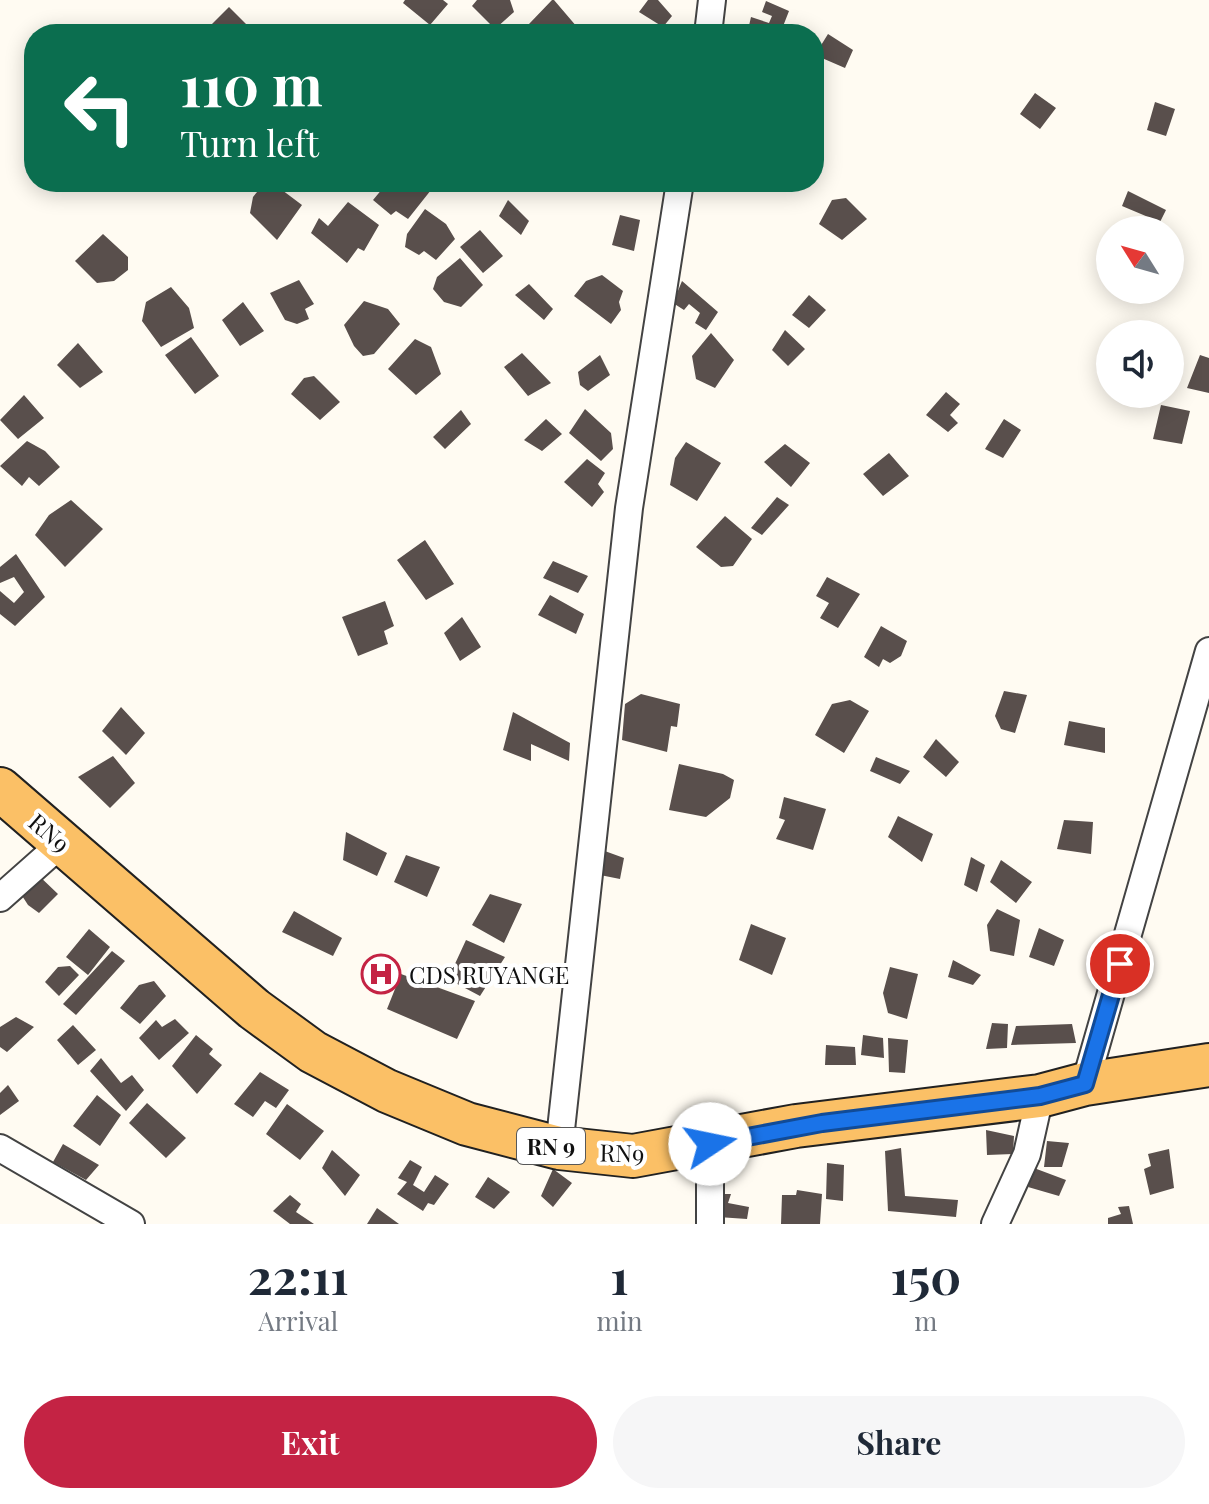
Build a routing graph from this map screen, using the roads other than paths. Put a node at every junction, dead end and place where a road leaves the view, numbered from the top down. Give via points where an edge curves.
1 (712, 0) edge
2 (709, 24) edge
3 (678, 192) edge
4 (1209, 651) edge
5 (0, 789) edge
6 (62, 843) junction
7 (0, 898) edge
8 (1209, 1065) edge
9 (1085, 1084) junction
10 (1040, 1096) junction
11 (710, 1144) junction
12 (0, 1148) edge
13 (559, 1148) junction
14 (131, 1224) edge
15 (710, 1224) edge
16 (995, 1224) edge

1 - 2 street
3 - 13 street via 629,508
4 - 9 street
5 - 6 main road, RN9 / RN 9
6 - 7 street
6 - 13 main road, RN9 / RN 9 via 254,1009 313,1052 467,1124
8 - 9 main road, RN9 / RN 9
9 - 10 main road, RN9 / RN 9
10 - 11 main road, RN9 / RN 9 via 811,1124
10 - 16 street via 1027,1154
11 - 13 main road, RN9 / RN 9 via 633,1156
11 - 15 street
12 - 14 street

